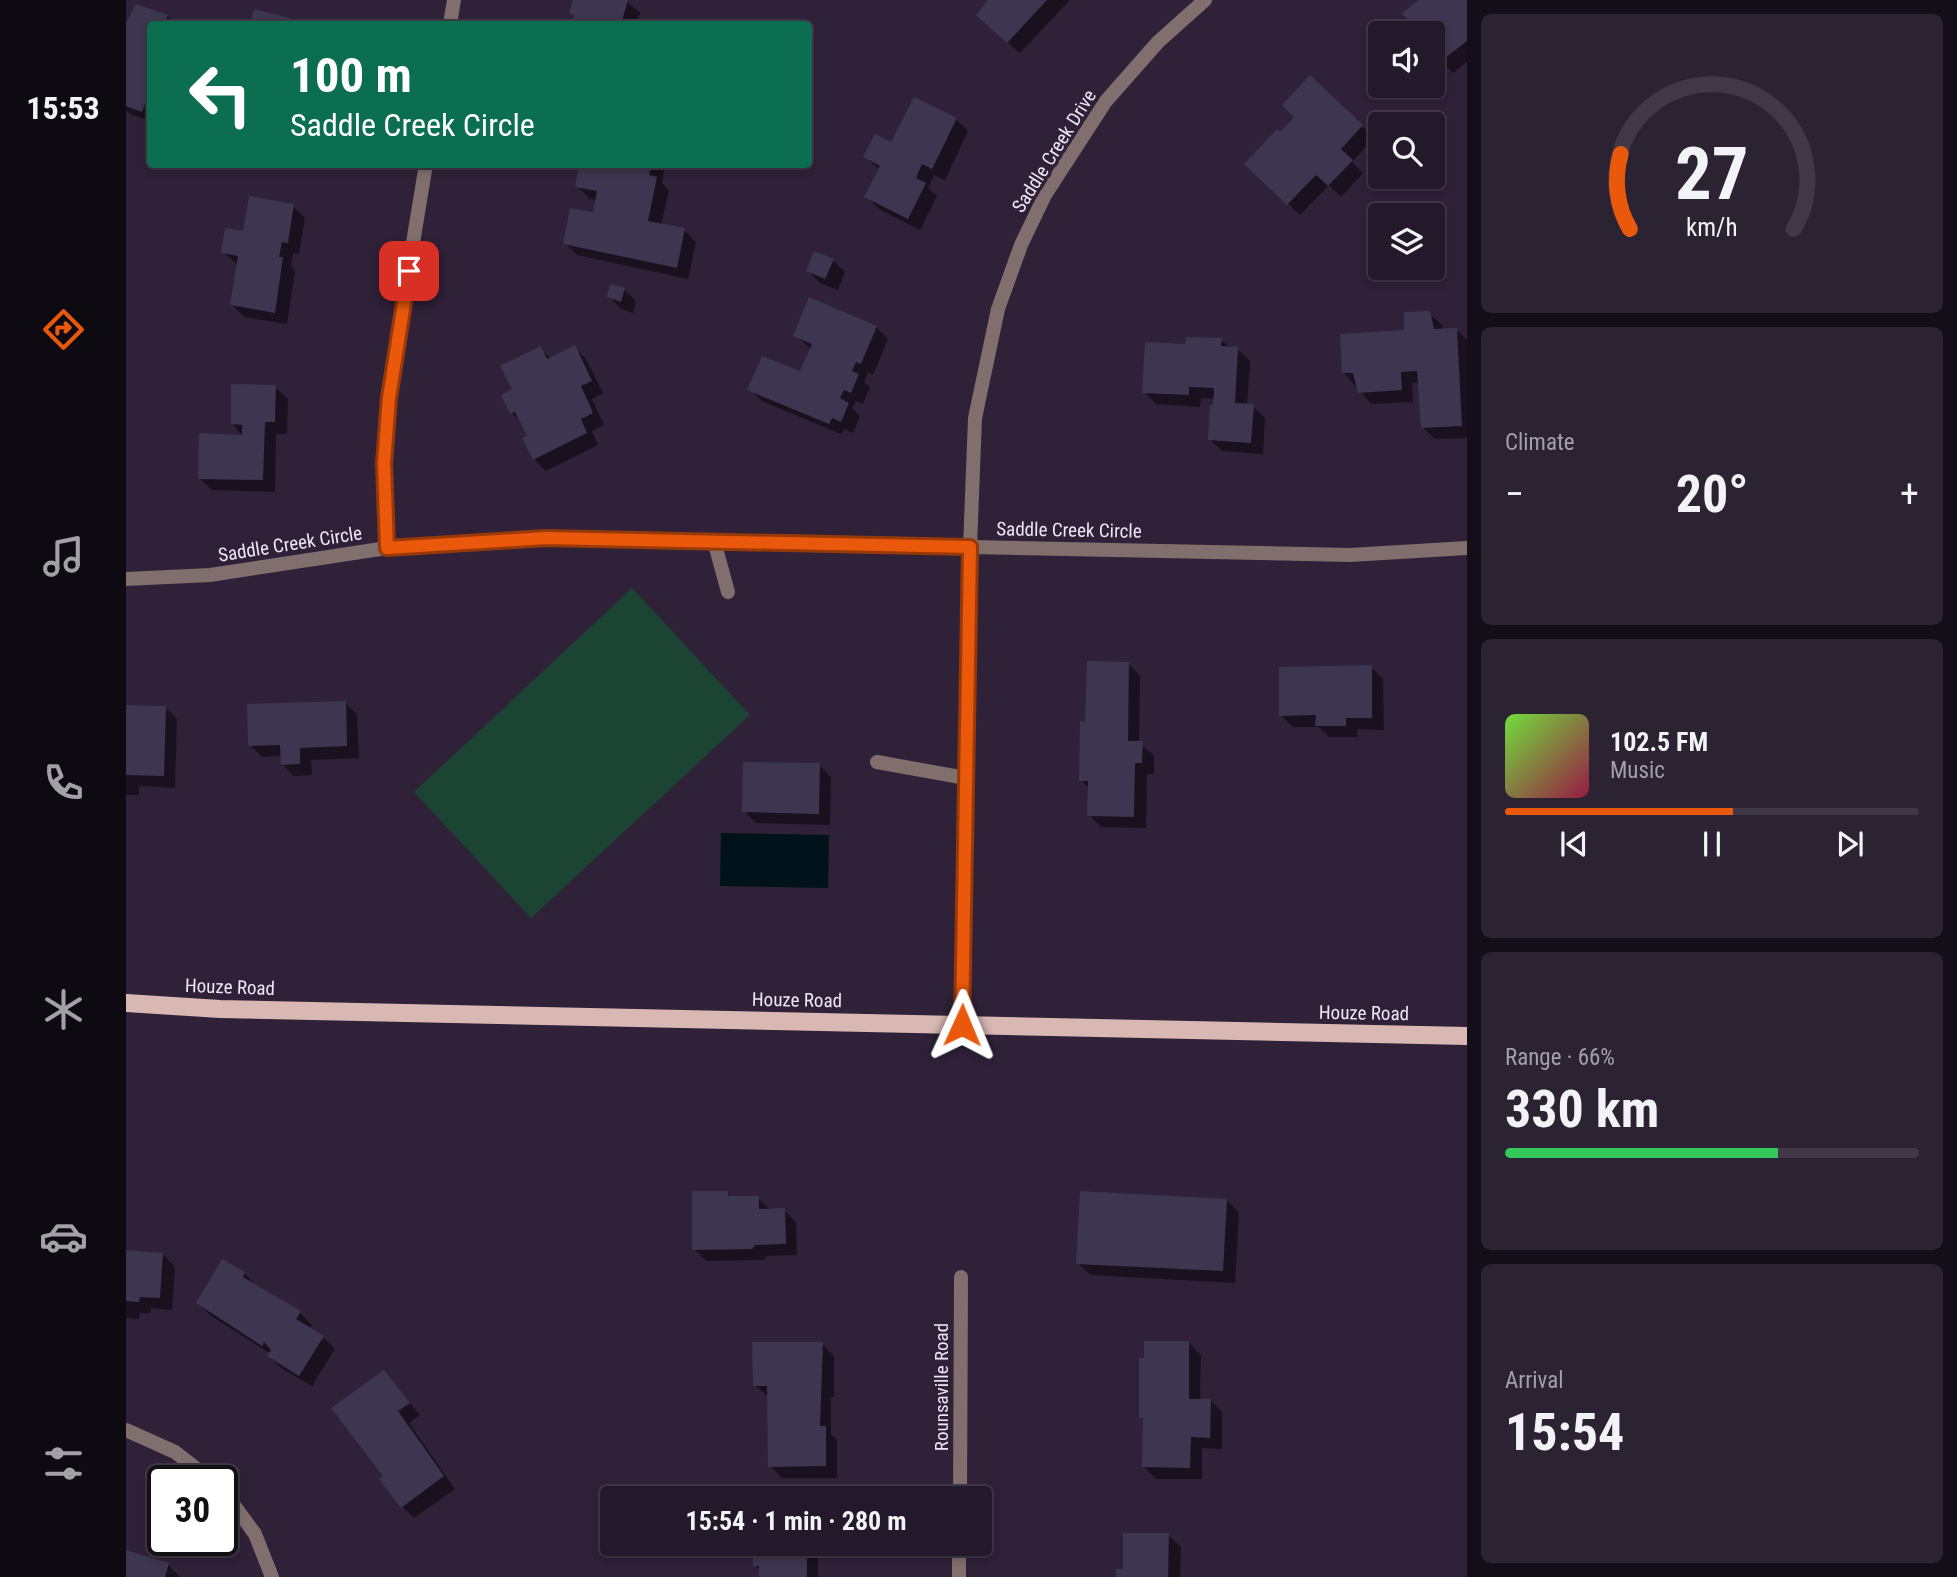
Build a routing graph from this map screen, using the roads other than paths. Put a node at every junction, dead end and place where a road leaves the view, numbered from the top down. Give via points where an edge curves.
1 (454, 0) edge
2 (1205, 0) edge
3 (450, 21) edge
4 (425, 168) edge
5 (714, 541) junction
6 (970, 547) junction
7 (387, 548) junction
8 (1467, 548) edge
9 (126, 579) edge
10 (727, 592) dead end
11 (877, 762) dead end
12 (966, 778) junction
13 (126, 1003) edge
14 (962, 1025) junction
15 (1467, 1036) edge
16 (961, 1277) dead end
17 (126, 1430) edge
18 (192, 1465) edge
19 (960, 1486) edge
20 (238, 1511) edge
21 (959, 1556) edge
22 (272, 1577) edge
23 (959, 1577) edge

1 - 3 street
2 - 6 street, Saddle Creek Drive via 1158,42 1106,101 1045,195 1021,246 998,309 975,418
4 - 7 street via 391,377 384,463
5 - 6 street, Saddle Creek Circle
5 - 7 street, Saddle Creek Circle via 546,538
5 - 10 street
6 - 8 street, Saddle Creek Circle via 1350,555
6 - 12 street, Saddle Creek Drive
7 - 9 street, Saddle Creek Circle via 210,575
11 - 12 street
12 - 14 street, Saddle Creek Drive
13 - 14 main road, Houze Road via 220,1009
14 - 15 main road, Houze Road
16 - 19 street, Rounsaville Road
17 - 18 street via 175,1452
20 - 22 street via 255,1534
21 - 23 street

